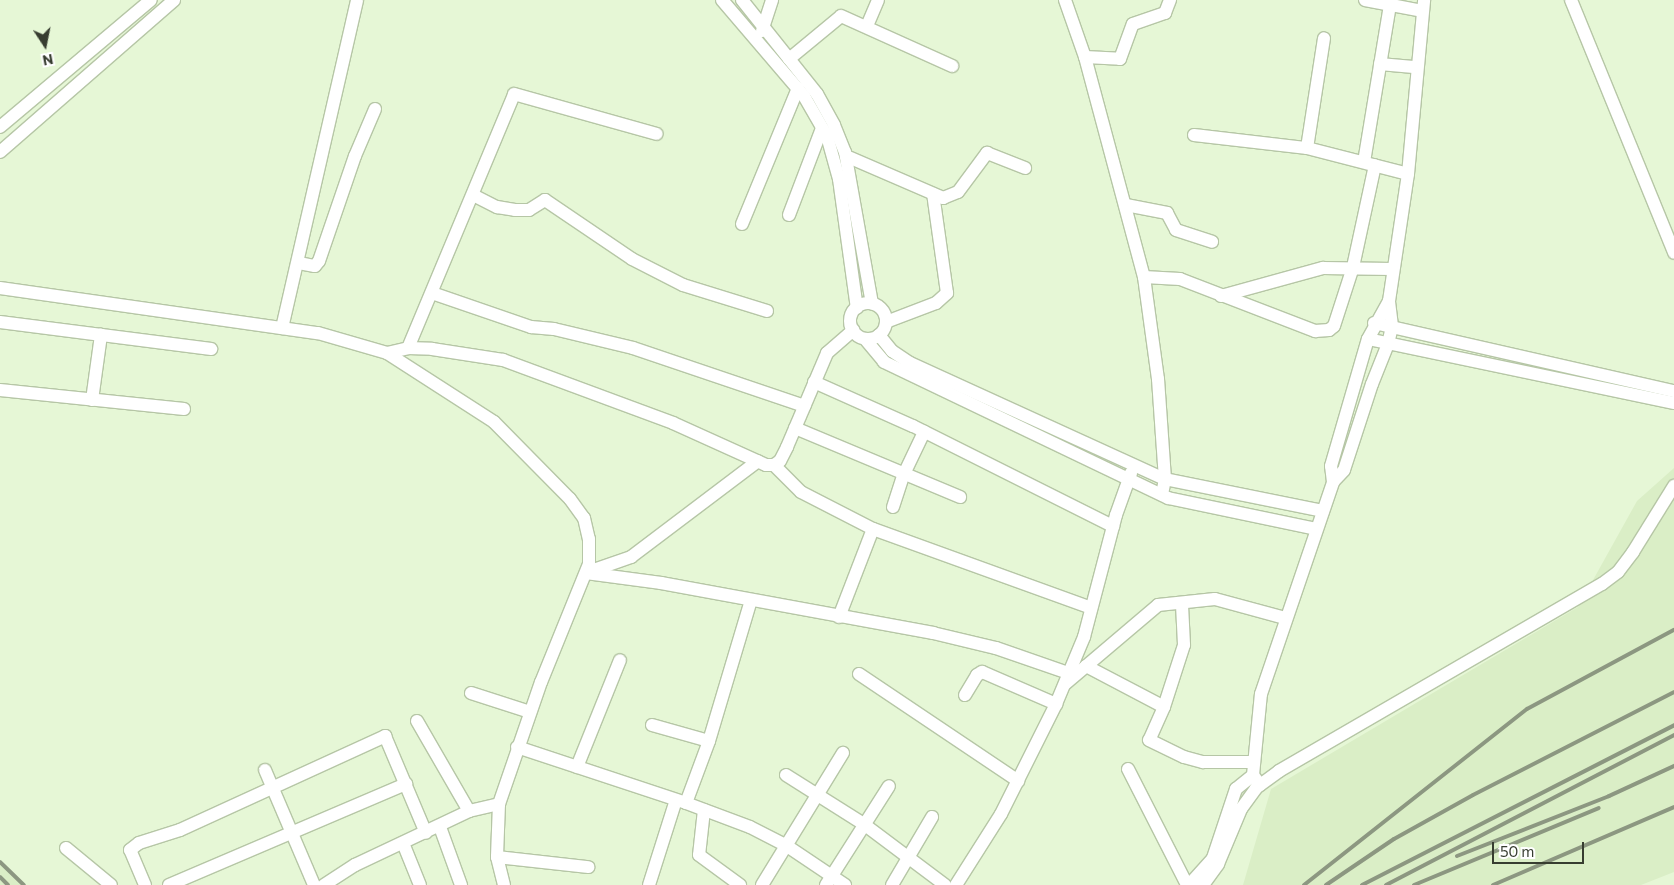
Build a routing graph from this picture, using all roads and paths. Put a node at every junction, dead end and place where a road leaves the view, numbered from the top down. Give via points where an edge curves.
1 (151, 0) edge
2 (174, 0) edge
3 (357, 0) edge
4 (722, 0) edge
5 (742, 0) edge
6 (772, 0) edge
7 (878, 0) edge
8 (1065, 0) edge
9 (1170, 0) edge
10 (1365, 0) edge
11 (1571, 0) edge
12 (1390, 5) junction
13 (1423, 6) edge
14 (763, 26) junction
15 (868, 26) junction
16 (1324, 38) dead end
17 (760, 42) junction
18 (1085, 57) junction
19 (789, 59) junction
20 (1380, 64) junction
21 (952, 66) dead end
22 (1416, 67) junction
23 (798, 88) junction
24 (375, 109) dead end
25 (0, 127) edge
26 (822, 128) junction
27 (657, 134) dead end
28 (1194, 134) dead end
29 (1307, 148) junction
30 (0, 152) edge
31 (846, 156) junction
32 (1370, 163) junction
33 (1026, 168) dead end
34 (1408, 174) junction
35 (933, 194) junction
36 (472, 195) junction
37 (1126, 206) junction
38 (789, 215) dead end
39 (742, 224) dead end
40 (1212, 242) dead end
41 (1674, 252) edge
42 (299, 262) junction
43 (1354, 266) junction
44 (1392, 269) junction
45 (1144, 277) junction
46 (0, 288) edge
47 (432, 293) junction
48 (1221, 296) junction
49 (1389, 301) junction
50 (872, 304) junction
51 (857, 308) junction
52 (768, 311) dead end
53 (0, 322) edge
54 (886, 322) junction
55 (1374, 323) junction
56 (1392, 326) junction
57 (282, 328) junction
58 (853, 330) junction
59 (101, 335) junction
60 (879, 335) junction
61 (864, 339) junction
62 (1368, 340) junction
63 (1388, 344) junction
64 (408, 348) junction
65 (211, 349) dead end
66 (386, 353) junction
67 (814, 382) junction
68 (0, 390) edge
69 (1674, 391) edge
70 (92, 400) junction
71 (1674, 403) edge
72 (804, 406) junction
73 (184, 409) dead end
74 (795, 428) junction
75 (924, 432) junction
76 (758, 461) junction
77 (774, 465) junction
78 (1134, 466) junction
79 (904, 474) junction
80 (1164, 479) junction
81 (1128, 480) junction
82 (1333, 482) junction
83 (1674, 486) edge
84 (1162, 494) junction
85 (960, 497) dead end
86 (893, 507) dead end
87 (1323, 510) junction
88 (1113, 526) junction
89 (873, 529) junction
90 (1316, 529) junction
91 (586, 573) junction
92 (751, 600) junction
93 (1182, 605) junction
94 (1091, 608) junction
95 (839, 616) junction
96 (1285, 618) junction
97 (620, 660) dead end
98 (1086, 666) junction
99 (1068, 673) junction
100 (859, 674) dead end
101 (1063, 686) junction
102 (471, 693) dead end
103 (965, 695) dead end
104 (1056, 704) junction
105 (1164, 707) junction
106 (530, 712) junction
107 (417, 721) dead end
108 (652, 725) dead end
109 (709, 741) junction
110 (517, 747) junction
111 (844, 753) dead end
112 (577, 767) junction
113 (1128, 769) dead end
114 (266, 770) dead end
115 (786, 775) dead end
116 (1256, 777) junction
117 (1018, 781) junction
118 (406, 784) junction
119 (890, 786) dead end
120 (273, 787) junction
121 (819, 796) junction
122 (681, 801) junction
123 (499, 804) junction
124 (704, 810) junction
125 (469, 811) junction
126 (932, 817) dead end
127 (864, 825) junction
128 (440, 827) junction
129 (426, 833) junction
130 (292, 834) junction
131 (403, 843) junction
132 (787, 846) junction
133 (66, 848) dead end
134 (498, 857) junction
135 (908, 858) junction
136 (588, 867) dead end
137 (722, 880) edge
138 (829, 880) edge
139 (111, 885) edge
140 (145, 885) edge
141 (169, 885) edge
142 (314, 885) edge
143 (324, 885) edge
144 (420, 885) edge
145 (461, 885) edge
146 (504, 885) edge
147 (649, 885) edge
148 (740, 885) edge
149 (762, 885) edge
150 (845, 885) edge
151 (892, 885) edge
152 (945, 885) edge
153 (956, 885) edge
154 (1188, 885) edge
155 (1203, 885) edge

1 - 25 street
2 - 30 street
3 - 42 street
4 - 17 street
5 - 14 street
6 - 14 street
7 - 15 street
8 - 18 street
9 - 18 street via 1165,13 1133,24 1120,59
10 - 12 street
11 - 41 street
12 - 13 street
12 - 20 street
13 - 22 street
14 - 17 street
14 - 19 street
15 - 19 street via 842,16
15 - 21 street
16 - 29 street
17 - 23 street
18 - 37 street
19 - 31 street via 817,94 834,124
20 - 22 street
20 - 32 street
22 - 34 street
23 - 26 street
23 - 39 street
24 - 42 street via 355,156 319,261 314,266
26 - 38 street
26 - 51 street via 839,179
27 - 36 street via 514,94
28 - 29 street
29 - 32 street
31 - 35 street
31 - 50 street
32 - 34 street
32 - 43 street
33 - 35 street via 988,153 954,196 943,198
34 - 44 street
35 - 54 street via 947,293 936,303
36 - 47 street
36 - 52 street via 497,207 515,210 529,210 545,200 632,258 683,285
37 - 40 street via 1167,213 1176,230
37 - 45 street
42 - 57 street
43 - 44 street
43 - 48 street via 1323,268
43 - 48 street via 1334,326 1323,332
44 - 49 street
45 - 48 street via 1172,276
45 - 80 street via 1154,331
46 - 57 street
47 - 64 street
47 - 72 street via 531,327 554,329 633,348
49 - 55 street
49 - 56 street
50 - 51 street
50 - 54 street via 884,312
51 - 58 street via 851,316
53 - 59 street
54 - 60 street
55 - 56 street
55 - 62 street
56 - 63 street
56 - 69 street
57 - 66 street via 318,333
58 - 61 street
58 - 67 street via 827,353
59 - 65 street
59 - 70 street
60 - 61 street
60 - 78 street via 892,351 910,363
61 - 81 street via 884,362
62 - 63 street
62 - 82 street via 1331,466
63 - 71 street
63 - 82 street via 1344,470
64 - 66 street
64 - 76 street via 504,360 673,423
66 - 91 street via 494,422 570,499 584,518 589,539
67 - 72 street
67 - 75 street
68 - 70 street
70 - 73 street
72 - 74 street
74 - 77 street via 780,461
74 - 79 street
75 - 79 street
75 - 88 street
76 - 77 street
76 - 91 street via 631,557
77 - 89 street via 801,492
78 - 80 street
78 - 81 street
79 - 85 street
79 - 86 street
80 - 84 street
80 - 87 street
81 - 84 street
81 - 88 street
82 - 87 street
83 - 116 street via 1633,552 1618,572 1602,584
84 - 90 street via 1203,506
87 - 90 street
88 - 94 street
89 - 94 street
89 - 95 street
90 - 96 street
91 - 92 street
91 - 106 street
92 - 95 street
92 - 109 street
93 - 96 street via 1215,599
93 - 98 street via 1154,607
93 - 105 street via 1184,645
94 - 99 street via 1084,637
95 - 99 street via 996,648
96 - 116 street via 1261,694
97 - 112 street
98 - 101 street
98 - 105 street
99 - 101 street
100 - 117 street
101 - 104 street
102 - 106 street
103 - 104 street via 982,672
104 - 117 street
105 - 116 street via 1149,736 1152,743
106 - 110 street
107 - 125 street
108 - 109 street
109 - 122 street
110 - 112 street
110 - 123 street
111 - 121 street
112 - 122 street
113 - 154 street
114 - 120 street
115 - 121 street
116 - 154 street via 1236,789 1214,858
116 - 155 street via 1218,864
117 - 153 street
118 - 120 street via 385,736
118 - 129 street
118 - 130 street
119 - 127 street
120 - 130 street
120 - 140 street via 180,830 134,846 130,850
121 - 127 street
121 - 132 street
122 - 124 street
122 - 147 street
123 - 125 street
123 - 134 street
124 - 132 street
124 - 137 street via 699,856
125 - 128 street
126 - 135 street
127 - 135 street
127 - 138 street
128 - 129 street
128 - 145 street
129 - 131 street
130 - 141 street
130 - 142 street
131 - 143 street via 355,865
131 - 144 street
132 - 138 street
132 - 149 street
133 - 139 street
134 - 136 street
134 - 146 street
135 - 151 street
135 - 152 street
137 - 148 street
138 - 150 street

